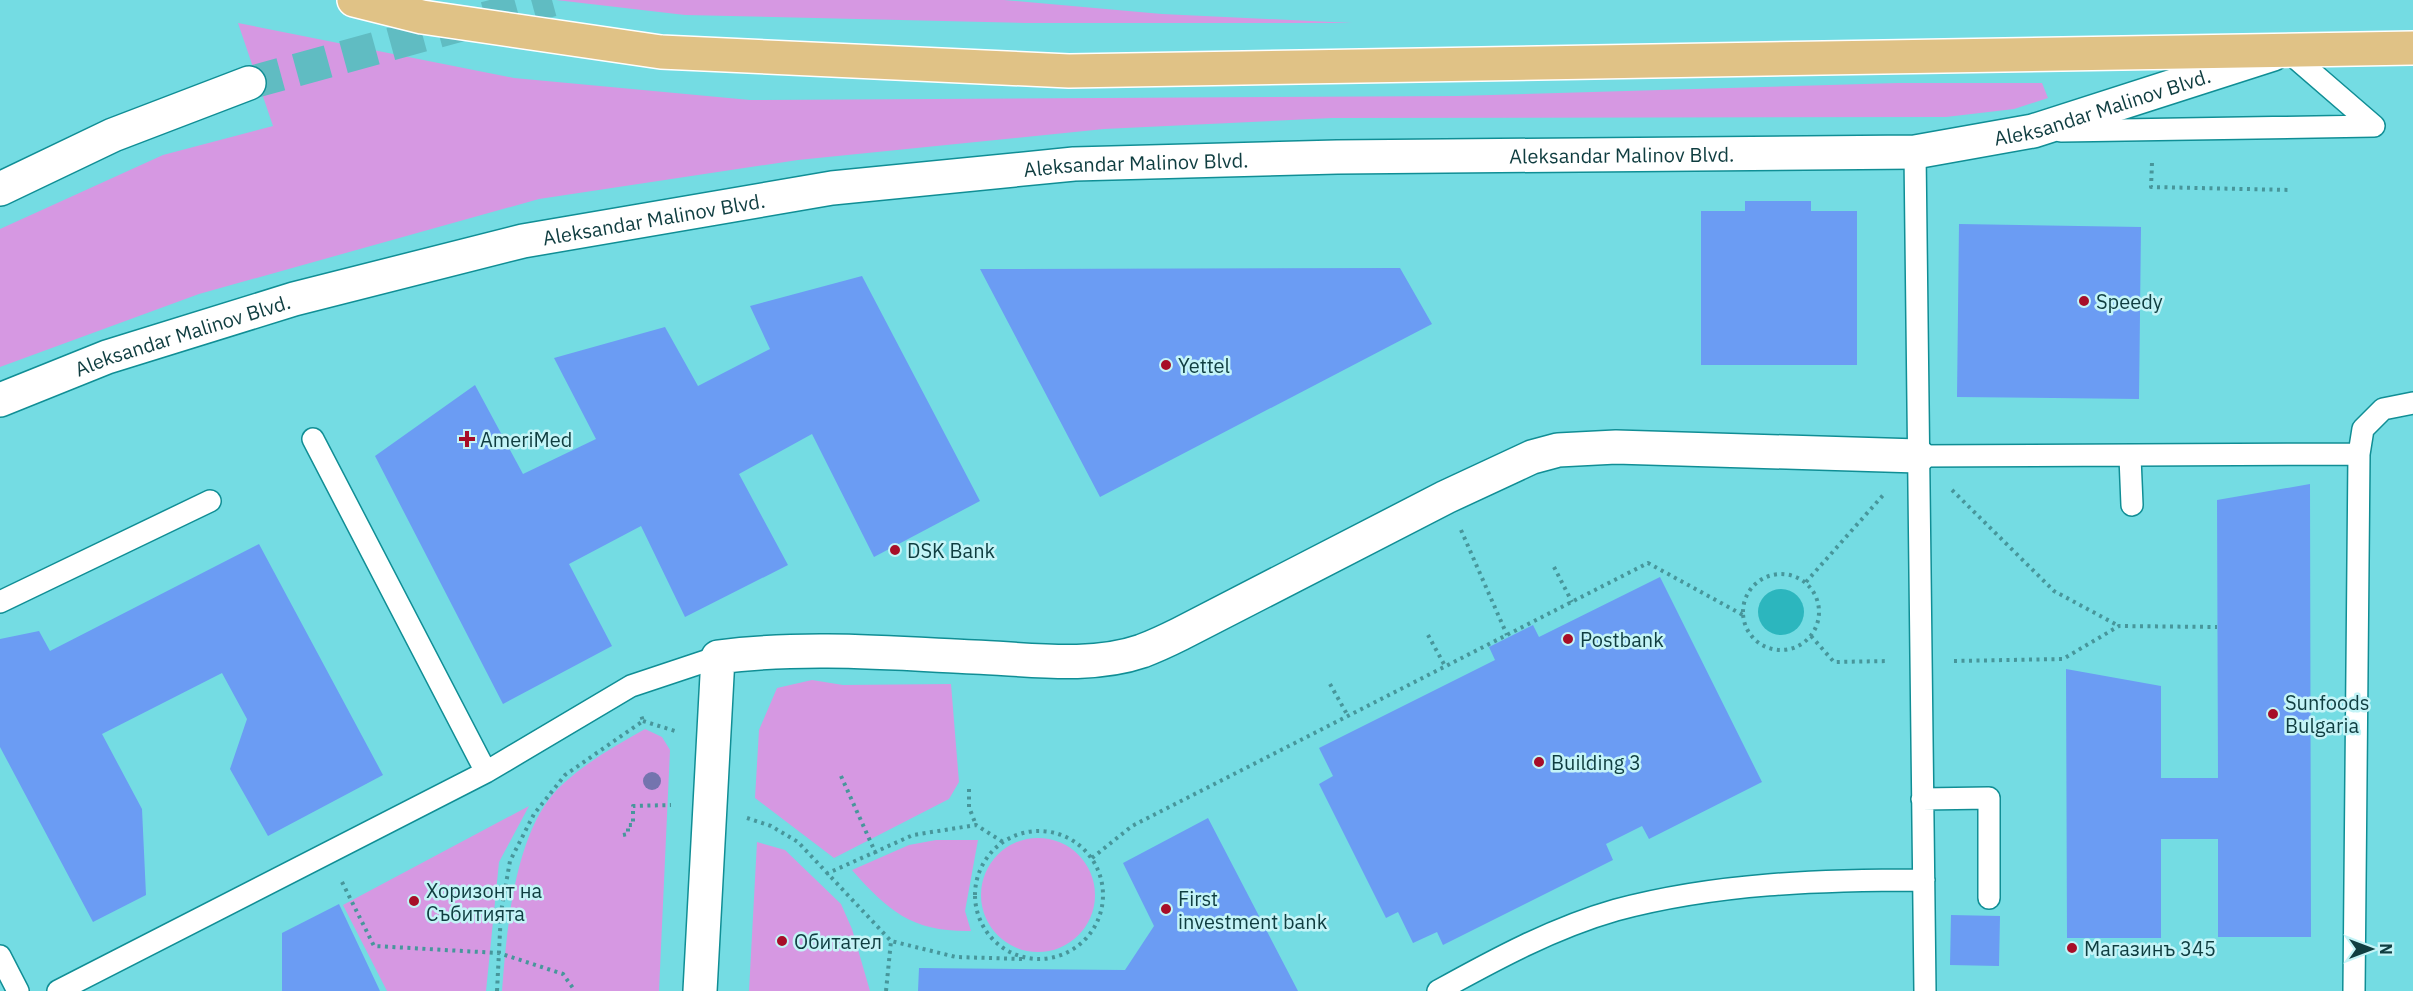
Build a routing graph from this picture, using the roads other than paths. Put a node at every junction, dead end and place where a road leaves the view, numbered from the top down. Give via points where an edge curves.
1 (354, 0) edge
2 (2413, 48) edge
3 (2286, 50) junction
4 (249, 83) tunnel mouth
5 (2033, 131) junction
6 (1916, 152) junction
7 (0, 189) edge
8 (0, 400) edge
9 (2413, 403) edge
10 (313, 439) dead end
11 (2359, 454) junction
12 (1918, 456) junction
13 (2130, 457) junction
14 (210, 501) dead end
15 (2132, 506) dead end
16 (0, 602) edge
17 (718, 657) junction
18 (486, 772) junction
19 (1922, 799) junction
20 (1924, 880) junction
21 (1989, 898) dead end
22 (0, 956) edge
23 (18, 991) edge
24 (58, 991) edge
25 (700, 991) edge
26 (1438, 991) edge
27 (1925, 991) edge
28 (2354, 991) edge

1 - 3 main road, Aleksandar Malinov Blvd. via 422,17 662,52 1069,71
2 - 3 main road, Aleksandar Malinov Blvd.
3 - 5 street, Aleksandar Malinov Blvd.
3 - 5 lane via 2374,126
4 - 7 street via 113,135
5 - 6 street, Aleksandar Malinov Blvd.
6 - 8 street, Aleksandar Malinov Blvd. via 1337,157 1074,164 832,188 523,241 294,299 107,357
6 - 12 lane
9 - 11 lane via 2383,410 2370,422 2363,429
10 - 18 lane
11 - 13 lane
11 - 28 lane
12 - 13 lane
12 - 17 street via 1616,447 1558,450 1532,457 1446,497 1180,634 1141,651 1097,660 844,651 754,652
12 - 19 lane
13 - 15 lane
14 - 16 lane
17 - 18 lane via 631,686
17 - 25 street
18 - 24 lane
19 - 20 lane
19 - 21 lane via 1989,798
20 - 26 lane via 1807,880 1723,888 1615,911 1512,950
20 - 27 lane
22 - 23 lane

